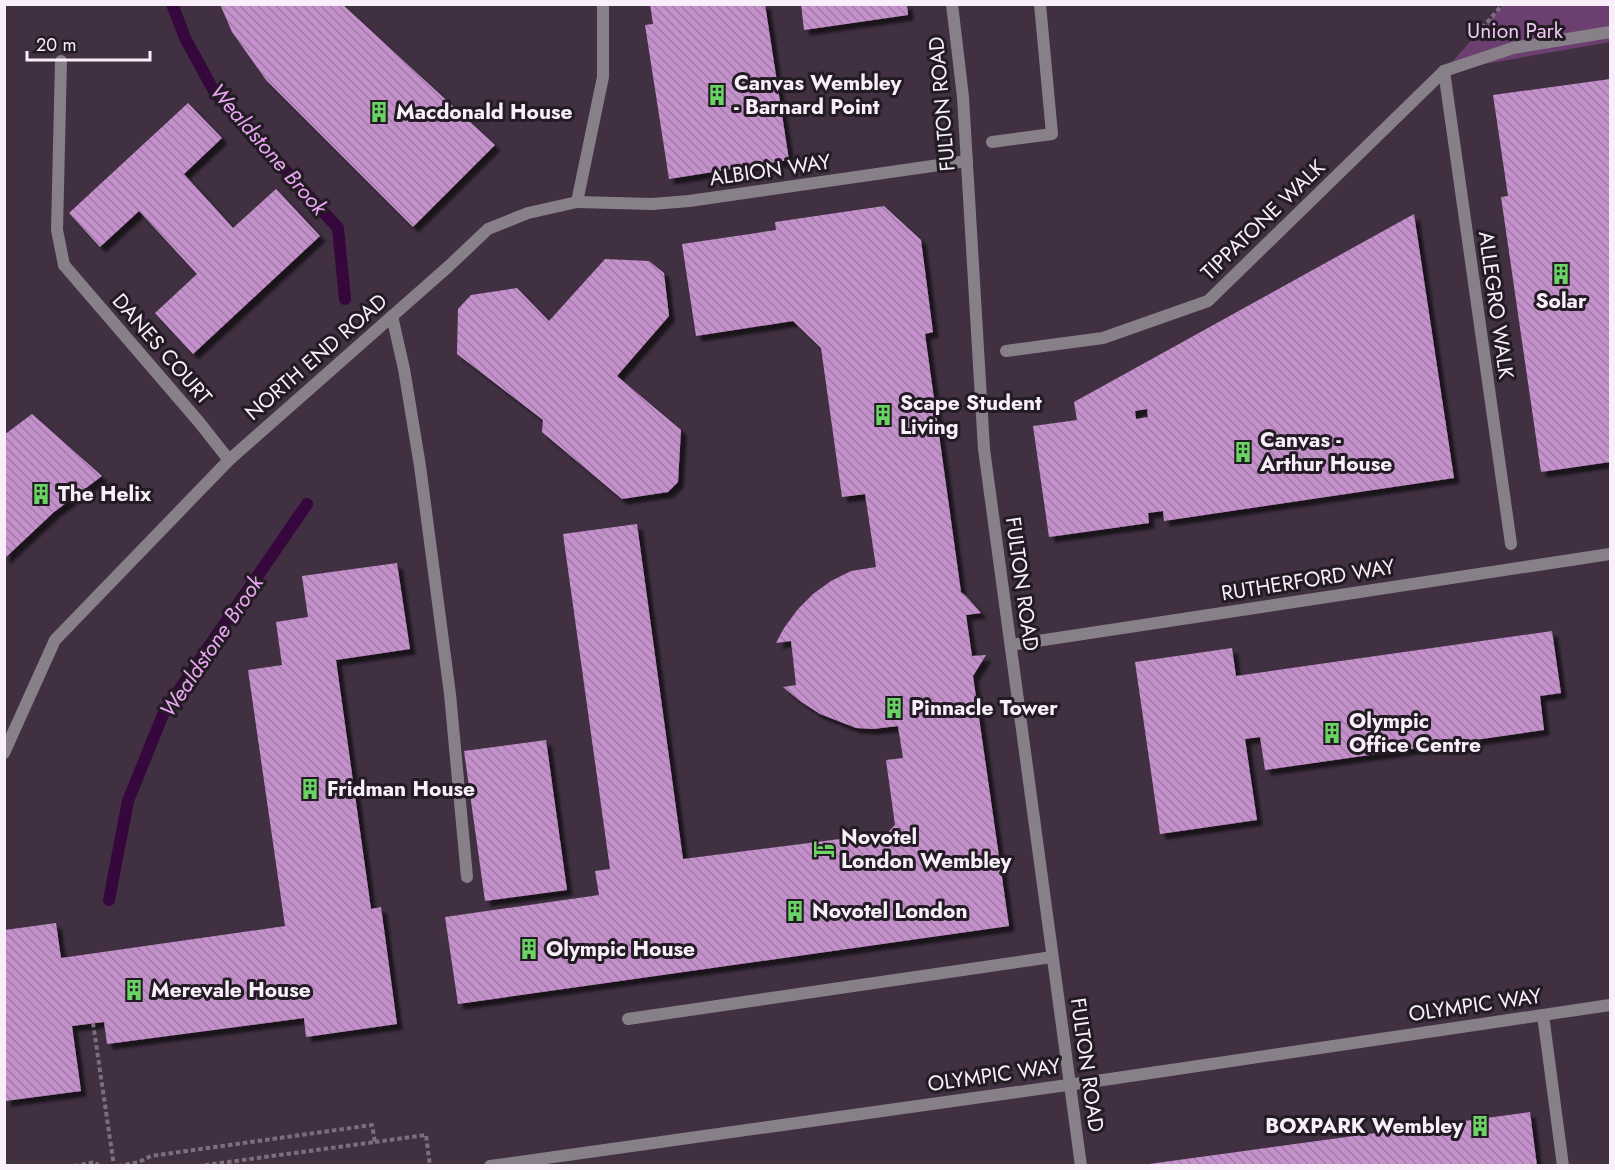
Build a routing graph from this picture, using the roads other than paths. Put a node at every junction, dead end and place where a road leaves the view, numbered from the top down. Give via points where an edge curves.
1 (603, 4) edge
2 (952, 4) edge
3 (1040, 4) edge
4 (1611, 32) edge
5 (61, 61) dead end
6 (1444, 71) junction
7 (992, 142) dead end
8 (967, 160) junction
9 (577, 202) junction
10 (392, 316) junction
11 (1006, 351) dead end
12 (229, 460) junction
13 (1511, 544) dead end
14 (1611, 554) edge
15 (1011, 645) junction
16 (4, 753) edge
17 (467, 877) dead end
18 (1052, 957) junction
19 (1611, 1005) edge
20 (1543, 1015) junction
21 (628, 1019) dead end
22 (1070, 1084) junction
23 (490, 1166) edge
24 (1081, 1166) edge
25 (1563, 1166) edge

1 - 9 street via 603,77
2 - 8 street, FULTON ROAD
3 - 7 street via 1052,134
4 - 6 street via 1513,48
5 - 12 street, DANES COURT via 57,230 64,266
6 - 11 street, TIPPATONE WALK via 1208,301 1103,338
6 - 13 street, ALLEGRO WALK
8 - 9 street, ALBION WAY via 689,201
8 - 15 street, FULTON ROAD via 984,449
9 - 10 street, NORTH END ROAD via 528,213 488,229
10 - 12 street, NORTH END ROAD
10 - 17 street via 420,466 450,694
12 - 16 street, NORTH END ROAD via 55,640
14 - 15 street, RUTHERFORD WAY
15 - 18 street, FULTON ROAD
18 - 21 street
18 - 22 street, FULTON ROAD
19 - 20 street, OLYMPIC WAY
20 - 22 street, OLYMPIC WAY
20 - 25 street
22 - 23 street, OLYMPIC WAY
22 - 24 street, FULTON ROAD

